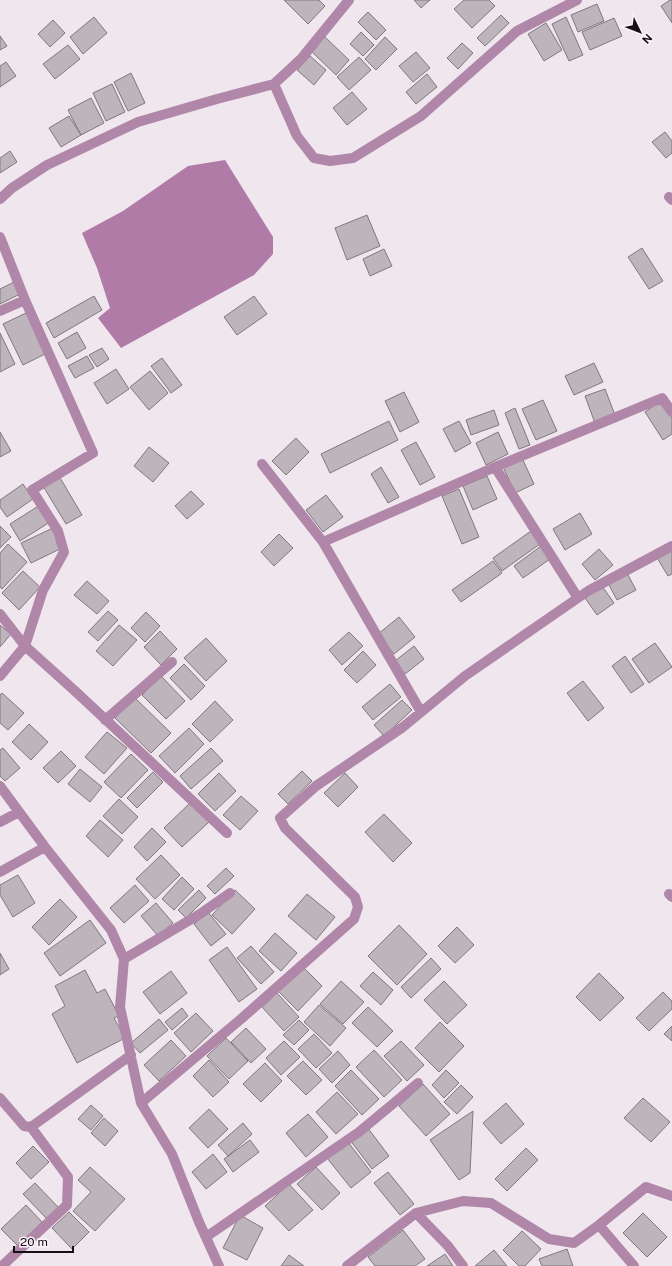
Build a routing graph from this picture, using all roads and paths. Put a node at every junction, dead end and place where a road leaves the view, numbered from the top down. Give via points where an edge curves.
1 (348, 0) edge
2 (577, 0) edge
3 (274, 84) junction
4 (0, 200) edge
5 (0, 237) edge
6 (25, 300) junction
7 (0, 311) edge
8 (672, 412) edge
9 (262, 464) dead end
10 (494, 467) junction
11 (322, 542) junction
12 (672, 546) edge
13 (578, 598) junction
14 (0, 614) edge
15 (25, 646) junction
16 (172, 662) dead end
17 (0, 676) edge
18 (421, 712) junction
19 (105, 720) junction
20 (0, 786) edge
21 (19, 812) junction
22 (0, 822) edge
23 (227, 833) dead end
24 (45, 847) junction
25 (0, 872) edge
26 (230, 893) dead end
27 (124, 959) junction
28 (131, 1055) junction
29 (418, 1083) dead end
30 (0, 1098) edge
31 (141, 1103) junction
32 (32, 1128) junction
33 (672, 1196) edge
34 (416, 1213) junction
35 (599, 1225) junction
36 (206, 1237) junction
37 (2, 1266) edge
38 (219, 1266) edge
39 (347, 1266) edge
40 (463, 1266) edge
41 (634, 1266) edge

1 - 3 street via 301,59
2 - 3 street via 517,31 421,116 353,158 330,161 314,158 297,136
3 - 4 street via 138,122 47,165 12,188
5 - 6 street
6 - 7 street
6 - 15 street via 93,453 32,490 58,531 64,552 44,590
8 - 10 street via 662,398
9 - 11 street
10 - 11 street
10 - 13 street
11 - 18 street
12 - 13 street
13 - 18 street via 465,676
14 - 15 street
15 - 17 street
15 - 19 street
16 - 19 street
18 - 31 street via 403,728 316,786 280,818 285,828 355,897 358,907 354,919
19 - 23 street
20 - 21 street
21 - 22 street
21 - 24 street
24 - 25 street
24 - 27 street via 111,930
26 - 27 street
27 - 28 street via 120,1007
28 - 31 street
28 - 32 street
29 - 36 street via 359,1132
30 - 32 street via 24,1126
31 - 36 street via 172,1154
32 - 37 street via 68,1177 67,1205
33 - 35 street via 646,1187
34 - 35 street via 462,1201 491,1203 549,1239 574,1243
34 - 39 street
34 - 40 street via 448,1246
35 - 41 street
36 - 38 street

